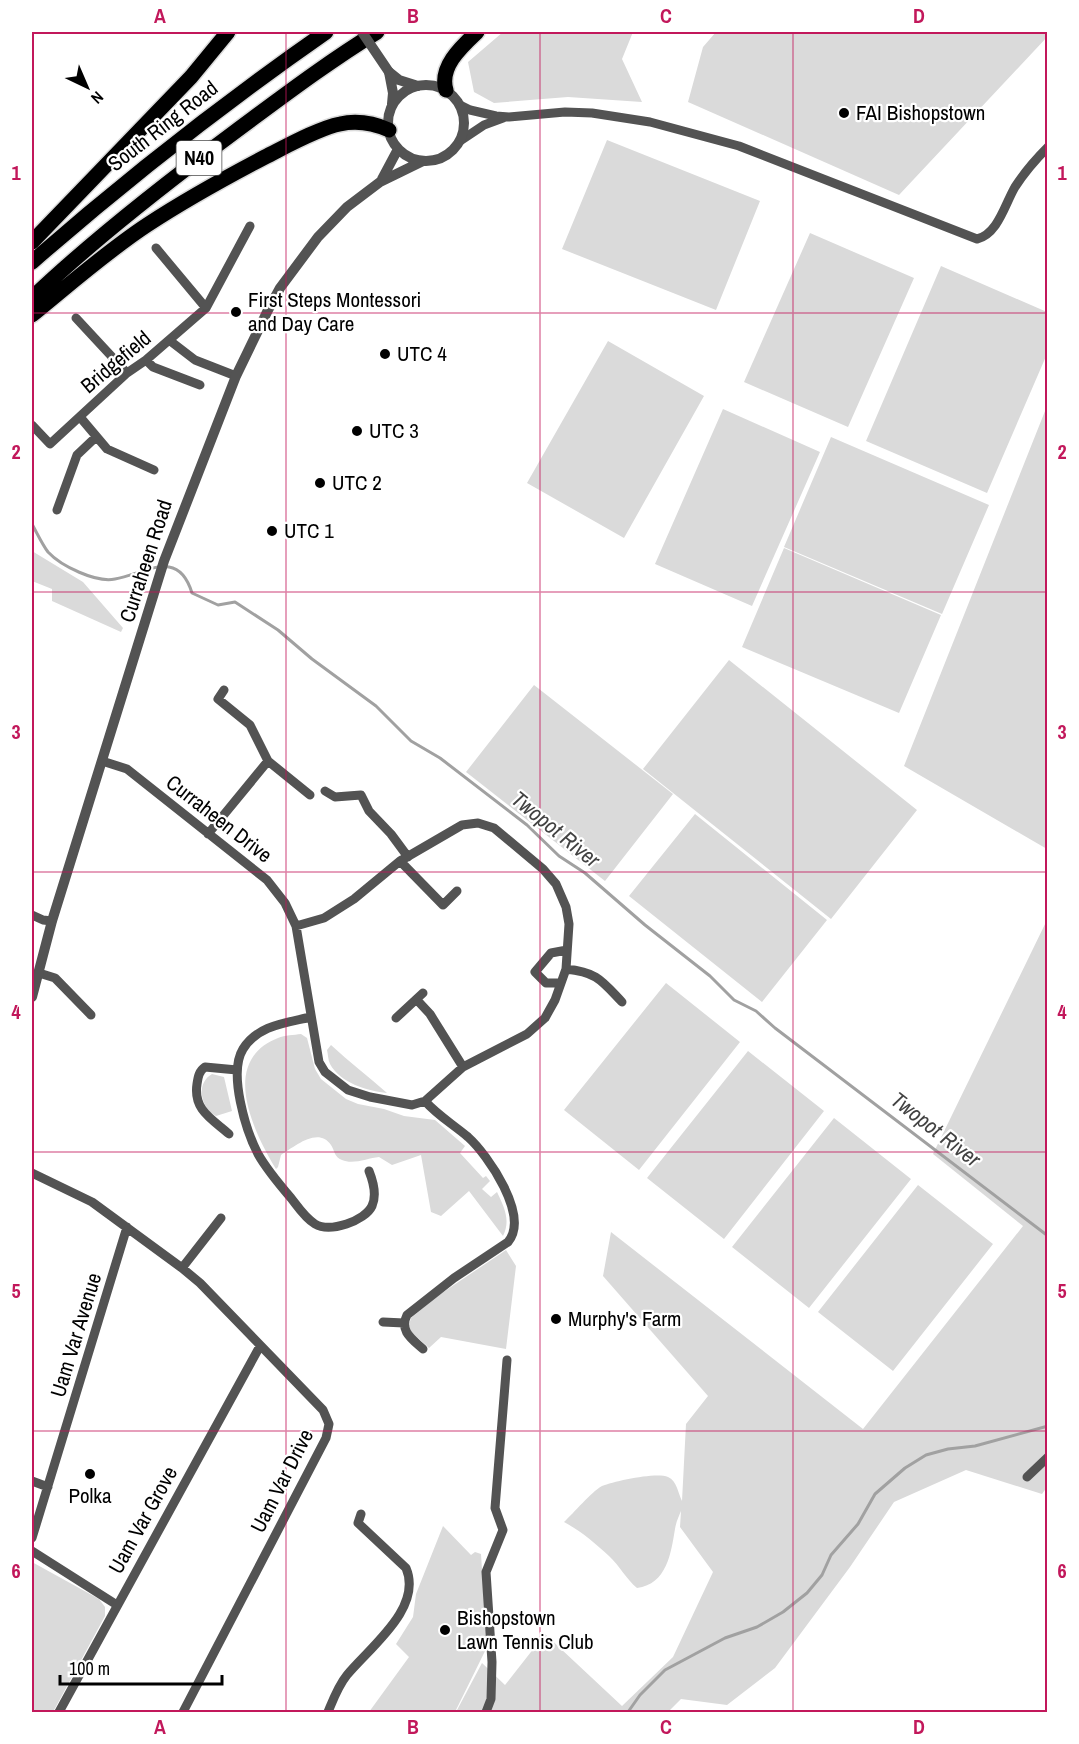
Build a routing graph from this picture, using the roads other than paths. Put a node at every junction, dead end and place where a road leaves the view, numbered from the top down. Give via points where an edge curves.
1 (228, 32) edge
2 (326, 32) edge
3 (362, 32) edge
4 (377, 32) edge
5 (477, 32) edge
6 (389, 72) junction
7 (418, 86) junction
8 (446, 90) junction
9 (460, 105) junction
10 (391, 108) junction
11 (508, 117) junction
12 (389, 130) junction
13 (460, 141) junction
14 (1047, 147) edge
15 (398, 149) junction
16 (423, 161) junction
17 (380, 182) junction
18 (250, 226) dead end
19 (32, 242) edge
20 (156, 248) dead end
21 (32, 262) edge
22 (32, 298) edge
23 (206, 308) junction
24 (32, 315) edge
25 (76, 318) dead end
26 (170, 340) junction
27 (146, 360) junction
28 (127, 373) junction
29 (236, 376) junction
30 (200, 385) dead end
31 (80, 417) junction
32 (32, 425) edge
33 (96, 437) junction
34 (154, 470) dead end
35 (57, 510) dead end
36 (225, 690) dead end
37 (102, 761) junction
38 (268, 761) junction
39 (325, 791) dead end
40 (309, 795) dead end
41 (208, 834) junction
42 (404, 859) junction
43 (457, 891) dead end
44 (32, 915) edge
45 (52, 921) junction
46 (296, 926) junction
47 (567, 950) junction
48 (566, 969) junction
49 (39, 973) junction
50 (561, 983) junction
51 (32, 997) edge
52 (622, 1002) dead end
53 (91, 1015) dead end
54 (311, 1017) junction
55 (396, 1018) dead end
56 (463, 1067) junction
57 (237, 1070) junction
58 (425, 1101) junction
59 (229, 1134) dead end
60 (369, 1171) dead end
61 (32, 1173) edge
62 (221, 1218) dead end
63 (127, 1227) junction
64 (182, 1268) junction
65 (383, 1322) dead end
66 (404, 1323) junction
67 (260, 1346) junction
68 (423, 1349) dead end
69 (507, 1360) dead end
70 (1047, 1456) edge
71 (1027, 1477) dead end
72 (32, 1481) edge
73 (48, 1486) junction
74 (361, 1514) dead end
75 (32, 1538) edge
76 (32, 1551) edge
77 (117, 1605) junction
78 (59, 1713) edge
79 (183, 1713) edge
80 (328, 1713) edge
81 (486, 1713) edge

1 - 19 highway via 191,77
2 - 21 highway, South Ring Road / N40 via 183,136
3 - 6 street, bridge
4 - 22 highway, N40 via 205,154 115,225
5 - 8 highway via 449,65 444,76
6 - 7 street
6 - 10 street
7 - 8 street
7 - 10 street via 407,90
8 - 9 street
9 - 11 street
9 - 13 street via 464,117
10 - 12 street
11 - 13 street via 484,125
11 - 14 street via 592,113 661,125 739,146 977,239 993,227 1016,187
12 - 15 street
12 - 24 highway via 364,122 340,124 233,174 145,226
13 - 16 street, Curraheen Road via 448,154
15 - 16 street
15 - 17 street, Curraheen Road
16 - 17 street, Curraheen Road
17 - 29 street, Curraheen Road via 347,207 298,263 268,310
18 - 23 street
20 - 23 street
23 - 26 street, Bridgefield
25 - 28 street
26 - 27 street, Bridgefield
26 - 29 street via 195,360
27 - 28 street, Bridgefield
27 - 30 street via 153,367
28 - 31 street, Bridgefield
29 - 37 street, Curraheen Road via 164,561
31 - 32 street, Bridgefield via 50,444
31 - 33 street
33 - 34 street via 107,449
33 - 35 street via 77,455
36 - 38 street via 218,699 250,725
37 - 41 street, Curraheen Drive via 127,769
37 - 45 street, Curraheen Road
38 - 40 street
38 - 41 street
39 - 42 street via 335,797 361,795 369,811 391,834
41 - 46 street, Curraheen Drive via 267,880
42 - 43 street via 442,905
42 - 46 street via 334,912
42 - 47 street via 462,825 478,823 494,828 556,884 569,924
44 - 45 street
45 - 49 street, Curraheen Road
46 - 54 street, Curraheen Drive
47 - 48 street
47 - 50 street via 551,953 535,972 546,983
48 - 50 street
48 - 52 street via 597,976
49 - 51 street, Curraheen Road
49 - 53 street via 55,978
50 - 56 street via 545,1018 527,1034
54 - 57 street via 274,1025 255,1035 242,1050
54 - 58 street, Curraheen Drive via 319,1062 337,1082 370,1097 412,1105
55 - 56 street via 420,996
56 - 58 street
57 - 59 street via 205,1067 196,1085 200,1108
57 - 60 street via 239,1094 258,1153 307,1218 320,1227 338,1227 369,1210 374,1200
58 - 66 street via 470,1138 489,1161 509,1200 514,1226 507,1242 429,1296 407,1315
61 - 63 street, Uam Var Drive via 92,1202
62 - 64 street
63 - 64 street, Uam Var Drive
63 - 73 street, Uam Var Avenue
64 - 67 street, Uam Var Drive
65 - 66 street
66 - 68 street via 406,1334
67 - 77 street, Uam Var Grove
67 - 79 street, Uam Var Drive via 323,1410 329,1424 326,1438
69 - 81 street via 495,1508 503,1530 486,1572 492,1662 491,1699
70 - 71 street
72 - 73 street
73 - 75 street, Uam Var Avenue
74 - 80 street via 358,1523 406,1568 410,1589 401,1615 345,1677
76 - 77 street
77 - 78 street, Uam Var Grove

